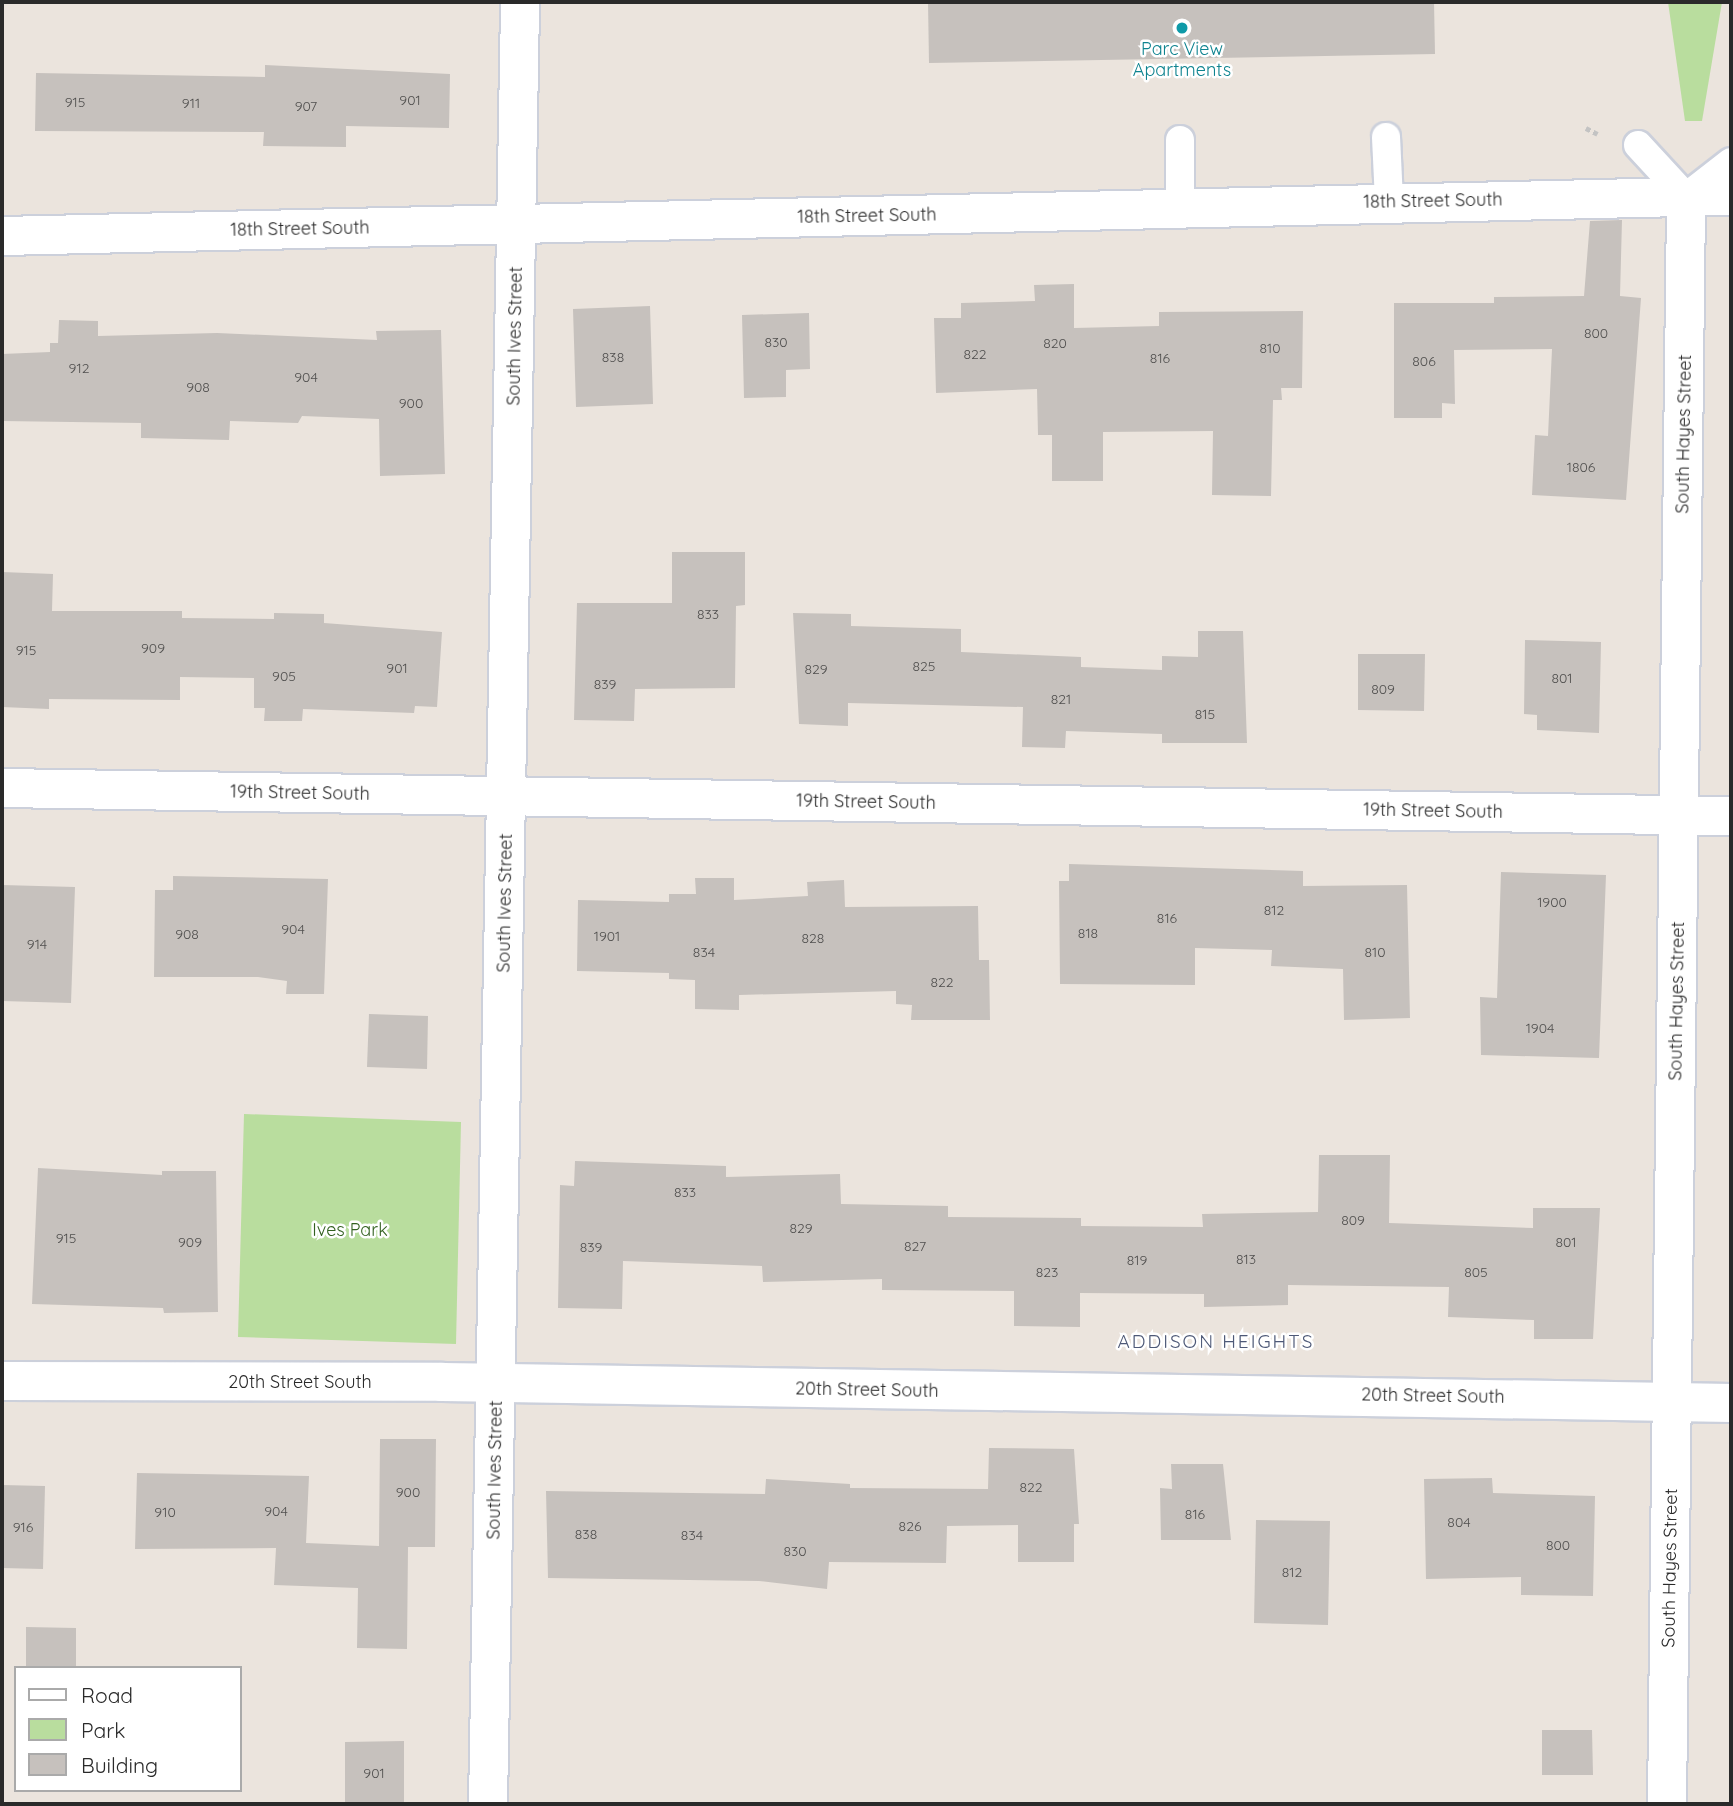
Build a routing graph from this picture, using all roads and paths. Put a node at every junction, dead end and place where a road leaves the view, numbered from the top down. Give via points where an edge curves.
1 (520, 2) edge
2 (1586, 128) dead end
3 (1598, 134) dead end
4 (1386, 137) dead end
5 (1180, 140) dead end
6 (1638, 145) dead end
7 (1731, 162) edge
8 (1731, 196) edge
9 (1686, 197) junction
10 (1389, 201) junction
11 (1180, 209) junction
12 (517, 224) junction
13 (2, 236) edge
14 (2, 788) edge
15 (507, 798) junction
16 (1680, 815) junction
17 (1731, 816) edge
18 (2, 1381) edge
19 (497, 1384) junction
20 (1672, 1400) junction
21 (1731, 1403) edge
22 (488, 1804) edge
23 (1667, 1804) edge

1 - 12 street, South Ives Street
2 - 3 path
4 - 10 lane
5 - 11 lane
6 - 9 lane
7 - 9 lane
8 - 9 street, 18th Street South
9 - 10 street, 18th Street South
9 - 16 street, South Hayes Street
10 - 11 street, 18th Street South
11 - 12 street, 18th Street South
12 - 13 street, 18th Street South
12 - 15 street, South Ives Street
14 - 15 street, 19th Street South
15 - 16 street, 19th Street South
15 - 19 street, South Ives Street
16 - 17 street, 19th Street South
16 - 20 street, South Hayes Street
18 - 19 street, 20th Street South
19 - 20 street, 20th Street South
19 - 22 street, South Ives Street
20 - 21 street, 20th Street South
20 - 23 street, South Hayes Street

